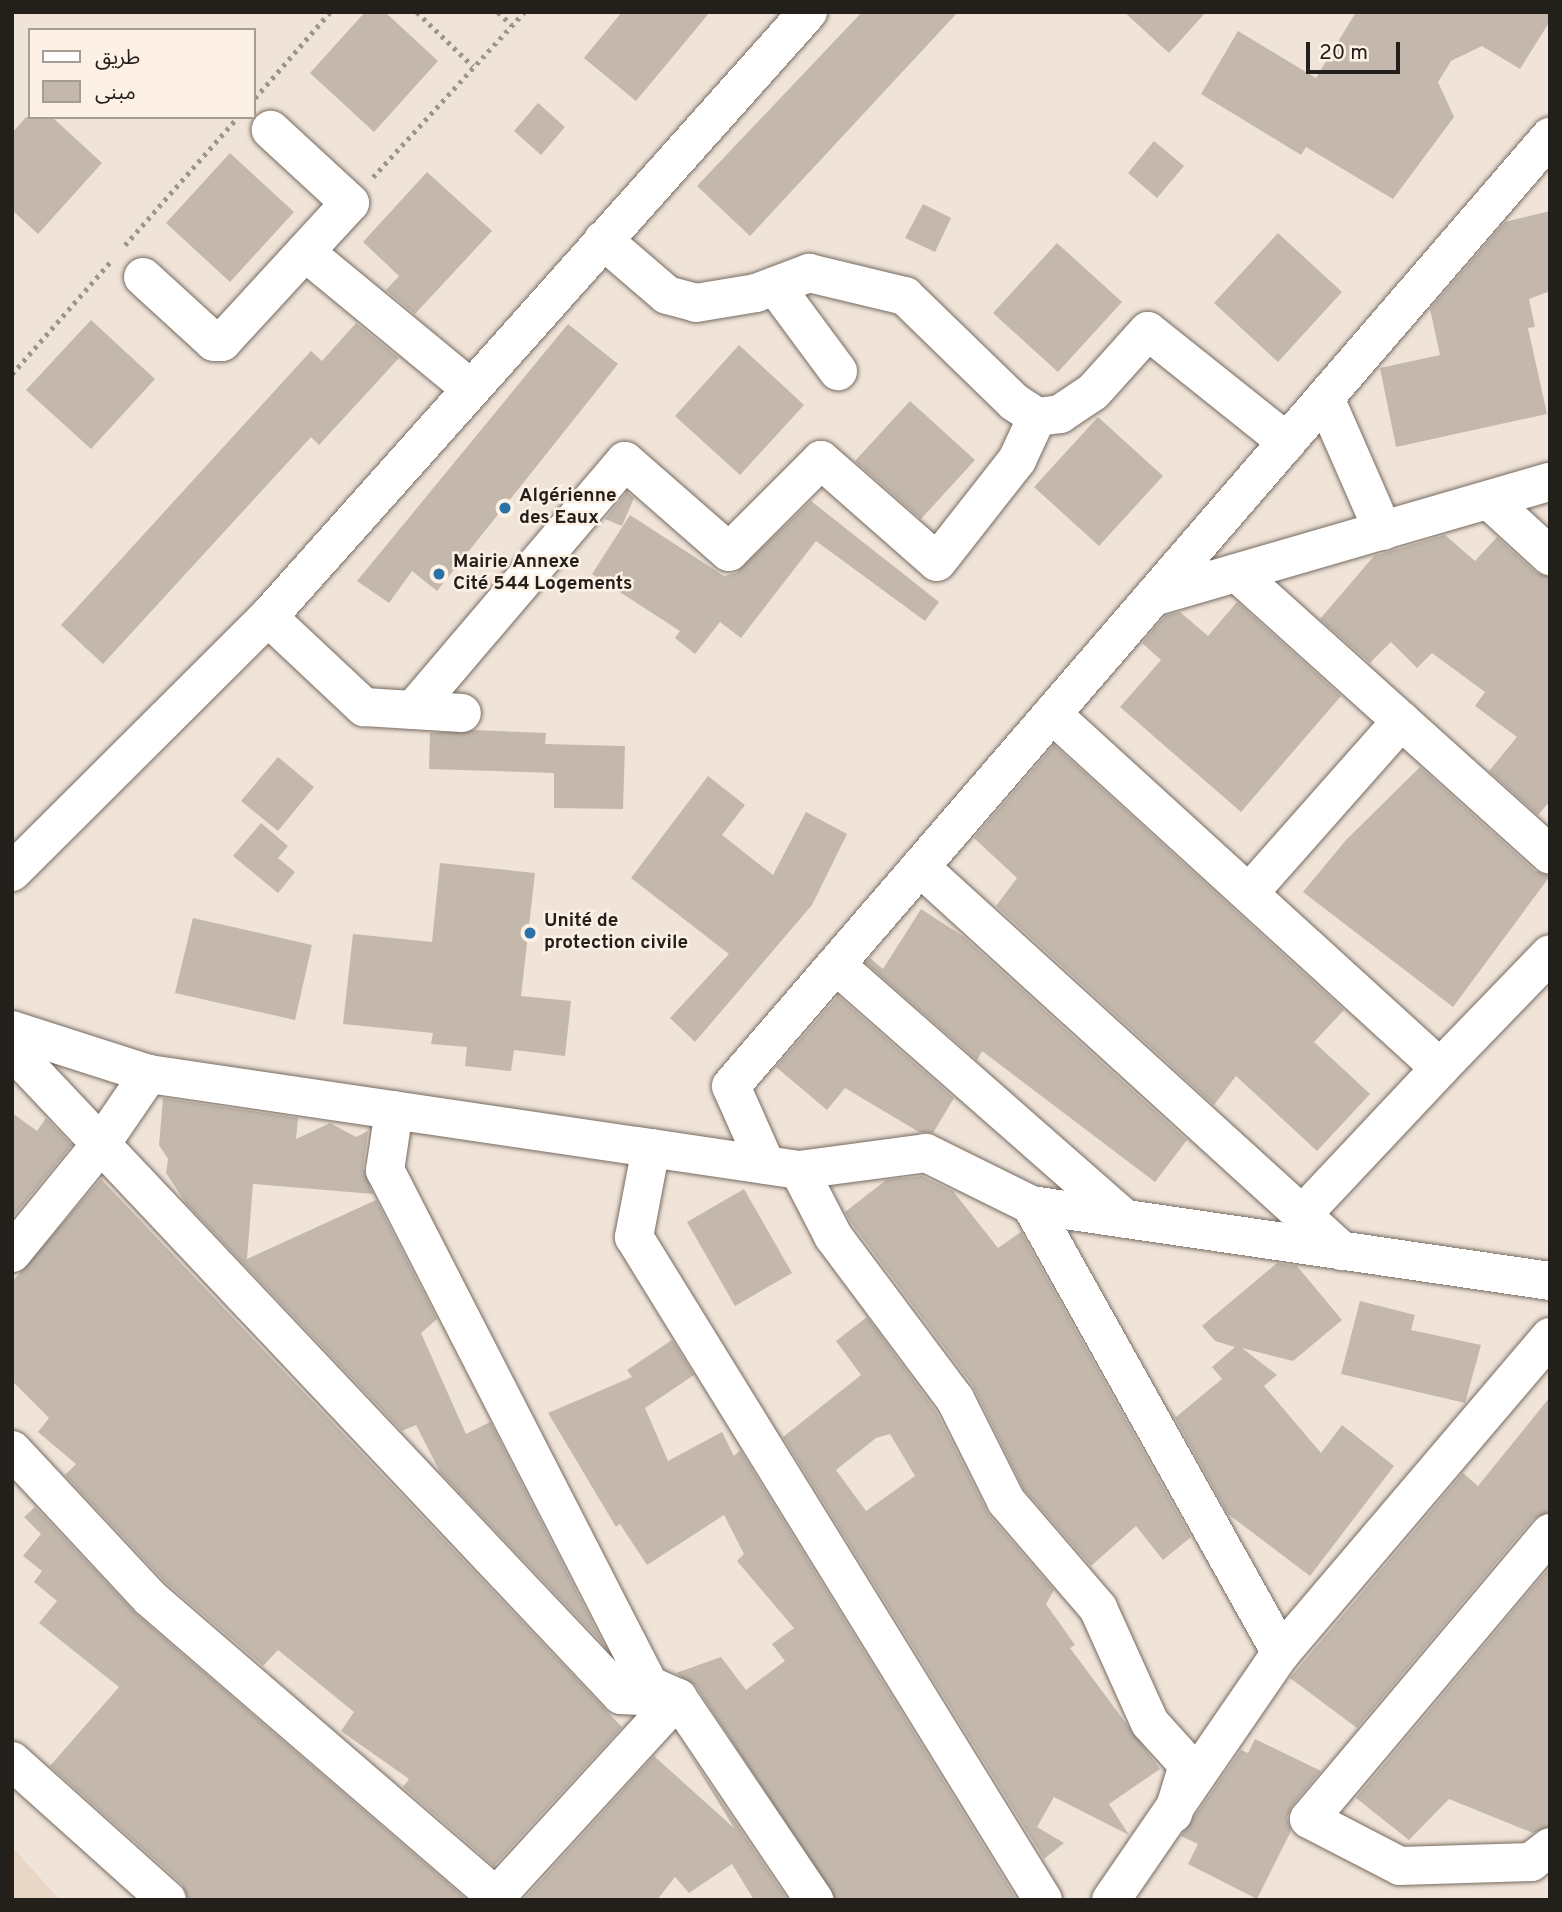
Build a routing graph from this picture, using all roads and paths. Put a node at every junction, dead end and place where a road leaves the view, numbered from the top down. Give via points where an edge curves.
1 (330, 12) edge
2 (417, 12) edge
3 (498, 12) edge
4 (524, 12) edge
5 (808, 12) edge
6 (512, 25) junction
7 (474, 66) junction
8 (262, 115) edge
9 (1550, 137) edge
10 (350, 203) junction
11 (603, 240) junction
12 (305, 252) junction
13 (143, 277) dead end
14 (775, 286) junction
15 (838, 371) dead end
16 (471, 389) junction
17 (1325, 398) junction
18 (1037, 417) junction
19 (1287, 442) junction
20 (1550, 482) edge
21 (1489, 500) junction
22 (1383, 531) junction
23 (1550, 556) edge
24 (1237, 573) junction
25 (1153, 597) junction
26 (268, 617) junction
27 (413, 710) junction
28 (462, 713) dead end
29 (1052, 714) junction
30 (1401, 721) junction
31 (1550, 855) edge
32 (920, 867) junction
33 (12, 872) edge
34 (1249, 893) junction
35 (836, 965) junction
36 (1543, 973) edge
37 (12, 1030) edge
38 (12, 1050) edge
39 (1440, 1068) junction
40 (149, 1074) junction
41 (394, 1111) junction
42 (101, 1144) junction
43 (651, 1148) junction
44 (783, 1168) junction
45 (1031, 1205) junction
46 (1302, 1215) junction
47 (1125, 1219) junction
48 (1342, 1251) junction
49 (12, 1253) edge
50 (1546, 1276) edge
51 (1550, 1337) edge
52 (12, 1450) edge
53 (1550, 1533) edge
54 (1281, 1653) junction
55 (678, 1698) junction
56 (12, 1761) edge
57 (1173, 1814) junction
58 (1550, 1847) edge
59 (495, 1898) edge
60 (167, 1900) edge
61 (814, 1900) edge
62 (1043, 1900) edge
63 (1111, 1900) edge

1 - 8 path
2 - 7 path
3 - 6 path
4 - 6 path
5 - 11 street
6 - 7 path
7 - 10 path
8 - 10 street
9 - 17 street
10 - 12 street
11 - 14 street via 633,272 667,295 695,303
11 - 16 street
12 - 13 street via 220,342
12 - 16 street
14 - 15 street
14 - 18 street via 808,273 905,296 1014,402
16 - 26 street
17 - 19 street
17 - 22 street
18 - 19 street via 1060,414 1093,392 1148,331
18 - 27 street via 1017,460 937,562 821,460 729,552 625,461
19 - 25 street
20 - 21 street
21 - 22 street
21 - 23 street
22 - 24 street
24 - 25 street
24 - 30 street
25 - 29 street
26 - 27 street via 364,707
26 - 33 street
27 - 28 street
29 - 32 street
29 - 34 street
30 - 31 street
30 - 34 street
32 - 35 street
32 - 46 street
34 - 39 street
35 - 44 street via 731,1086
35 - 47 street
36 - 39 street
37 - 40 street
38 - 42 street
39 - 46 street
40 - 41 street
40 - 42 street
41 - 43 street
41 - 55 street via 385,1170 649,1685
42 - 49 street
42 - 55 street via 621,1695
43 - 44 street
43 - 62 street via 634,1237
44 - 45 street via 926,1153
44 - 57 street via 955,1399 1006,1501 1098,1608 1150,1723 1188,1765
45 - 47 street
45 - 54 street
46 - 48 street
47 - 48 street
48 - 50 street
51 - 54 street
52 - 59 street via 150,1598
53 - 58 street via 1308,1819 1400,1866 1531,1862
54 - 57 street
55 - 59 street
55 - 61 street
56 - 60 street
57 - 63 street

